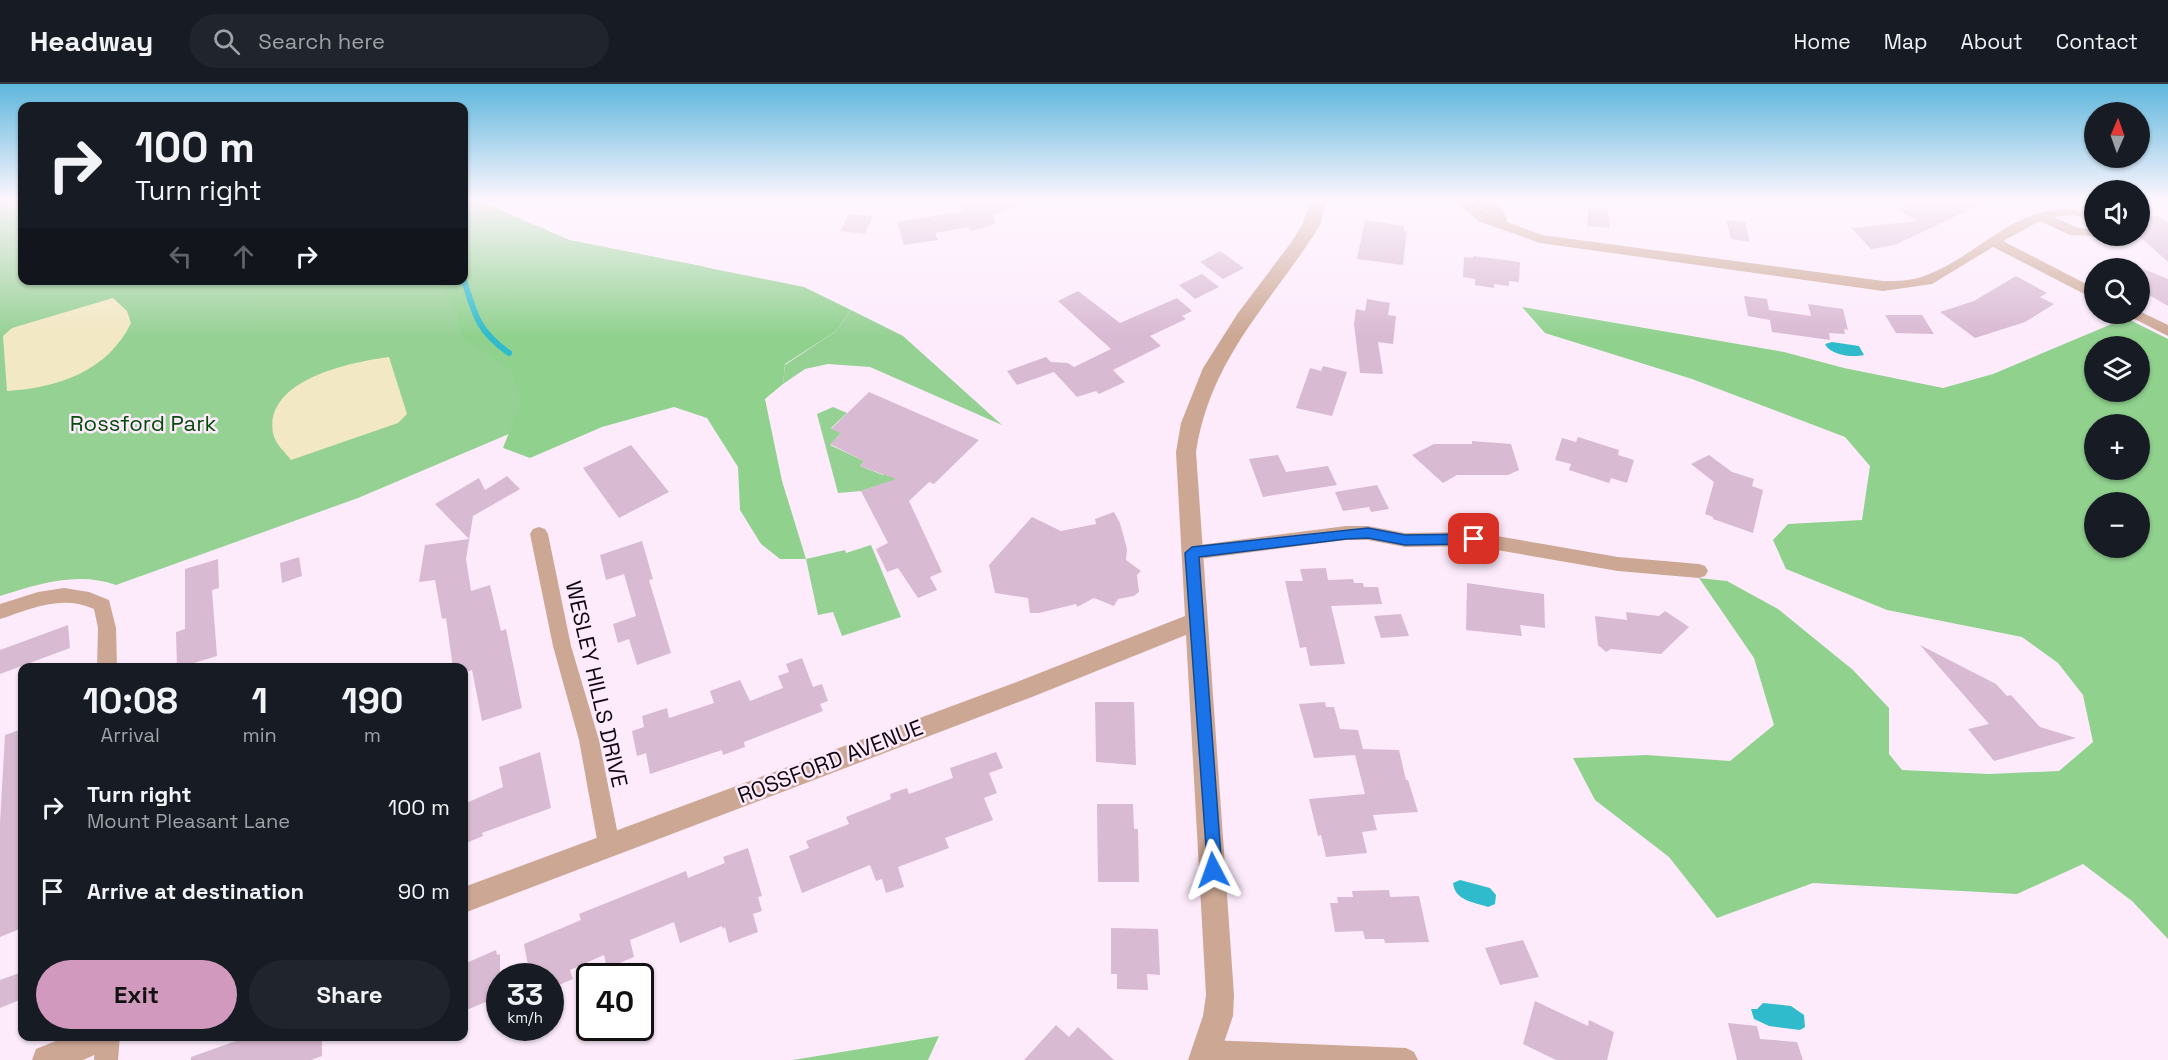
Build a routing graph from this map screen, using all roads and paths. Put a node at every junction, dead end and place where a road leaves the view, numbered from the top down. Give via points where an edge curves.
1 (1297, 245) edge
2 (1573, 245) edge
3 (1986, 245) edge
4 (1999, 245) edge
5 (2084, 289) edge
6 (2150, 322) edge
7 (2168, 331) edge
8 (538, 534) dead end
9 (1192, 553) junction
10 (1699, 571) dead end
11 (0, 612) edge
12 (1196, 621) junction
13 (107, 663) edge
14 (609, 845) junction
15 (468, 898) edge
16 (94, 1041) edge
17 (106, 1041) edge
18 (1205, 1056) edge
19 (47, 1060) edge
20 (106, 1060) edge
21 (1406, 1060) edge

1 - 9 street via 1227,346 1195,403 1186,452
2 - 3 street via 1883,286 1930,279
4 - 5 street
6 - 7 street
8 - 14 street, WESLEY HILLS DRIVE via 562,646 589,740
9 - 10 street via 1368,533 1405,540 1502,542 1618,564
9 - 12 street
11 - 13 street via 60,595 94,600 102,605 106,621
12 - 14 street, ROSSFORD AVENUE
12 - 18 street via 1220,995 1218,1017
14 - 15 street, ROSSFORD AVENUE
16 - 19 street
17 - 20 street
18 - 21 street

